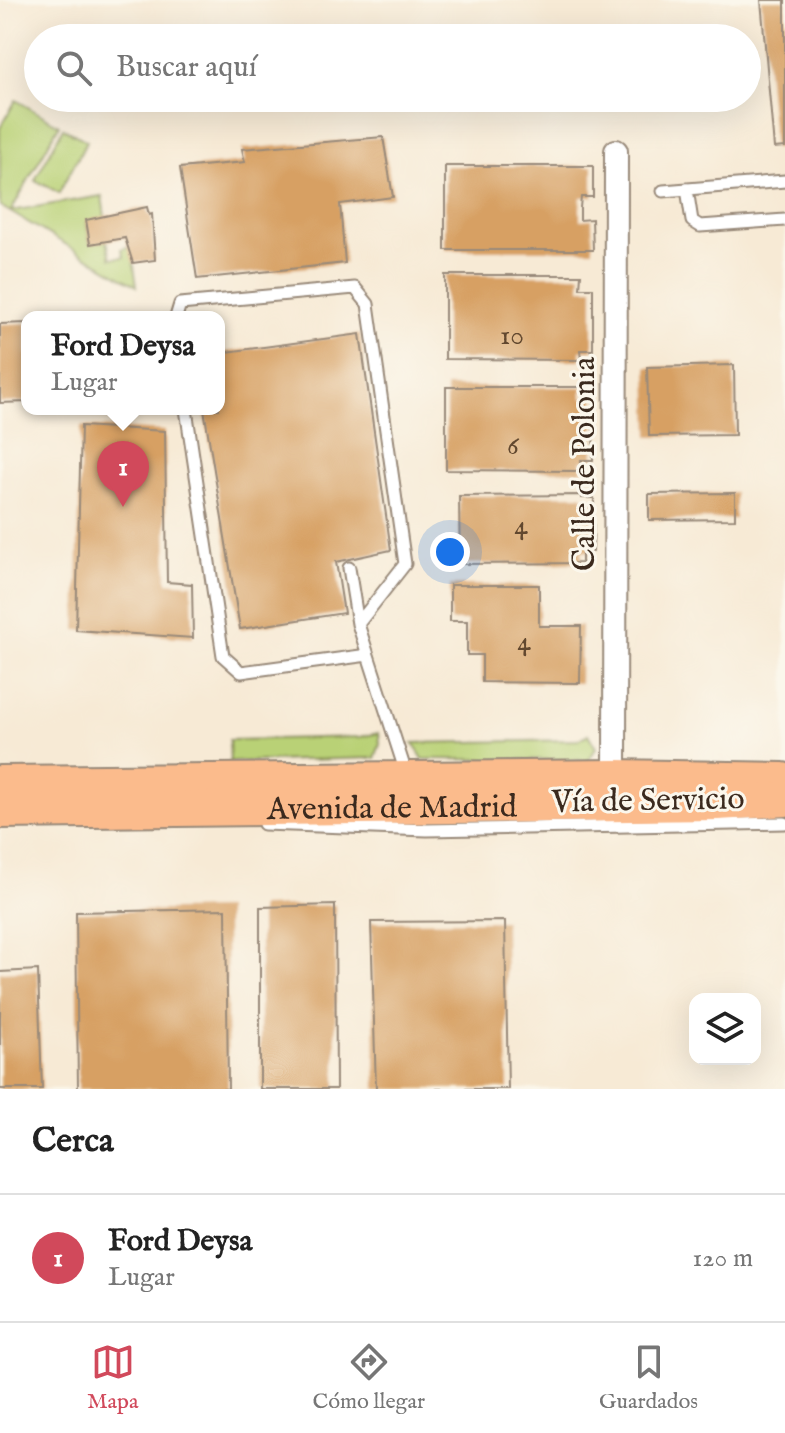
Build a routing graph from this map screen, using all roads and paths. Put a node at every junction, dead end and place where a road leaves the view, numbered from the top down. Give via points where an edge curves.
1 (616, 151) dead end
2 (785, 181) edge
3 (687, 189) junction
4 (663, 191) dead end
5 (785, 220) edge
6 (178, 311) edge
7 (187, 415) edge
8 (349, 568) dead end
9 (358, 624) junction
10 (368, 655) junction
11 (615, 777) junction
12 (785, 780) edge
13 (408, 781) junction
14 (0, 783) edge
15 (717, 790) junction
16 (785, 799) edge
17 (0, 812) edge
18 (224, 822) dead end
19 (785, 823) edge
20 (255, 824) dead end

1 - 11 street, Calle de Polonia
2 - 3 lane
3 - 4 lane
3 - 5 lane via 692,221 700,226
6 - 9 lane via 180,304 355,288 368,304 405,564
7 - 10 lane via 223,656 241,672
8 - 9 lane
9 - 10 lane
10 - 13 lane
11 - 13 main road, Avenida de Madrid
11 - 15 main road, Avenida de Madrid
12 - 15 main road, Avenida de Madrid
13 - 14 main road, Avenida de Madrid
15 - 16 main road, Avenida de Madrid
15 - 17 main road, Avenida de Madrid
17 - 18 lane
19 - 20 lane, Vía de Servicio via 427,830

